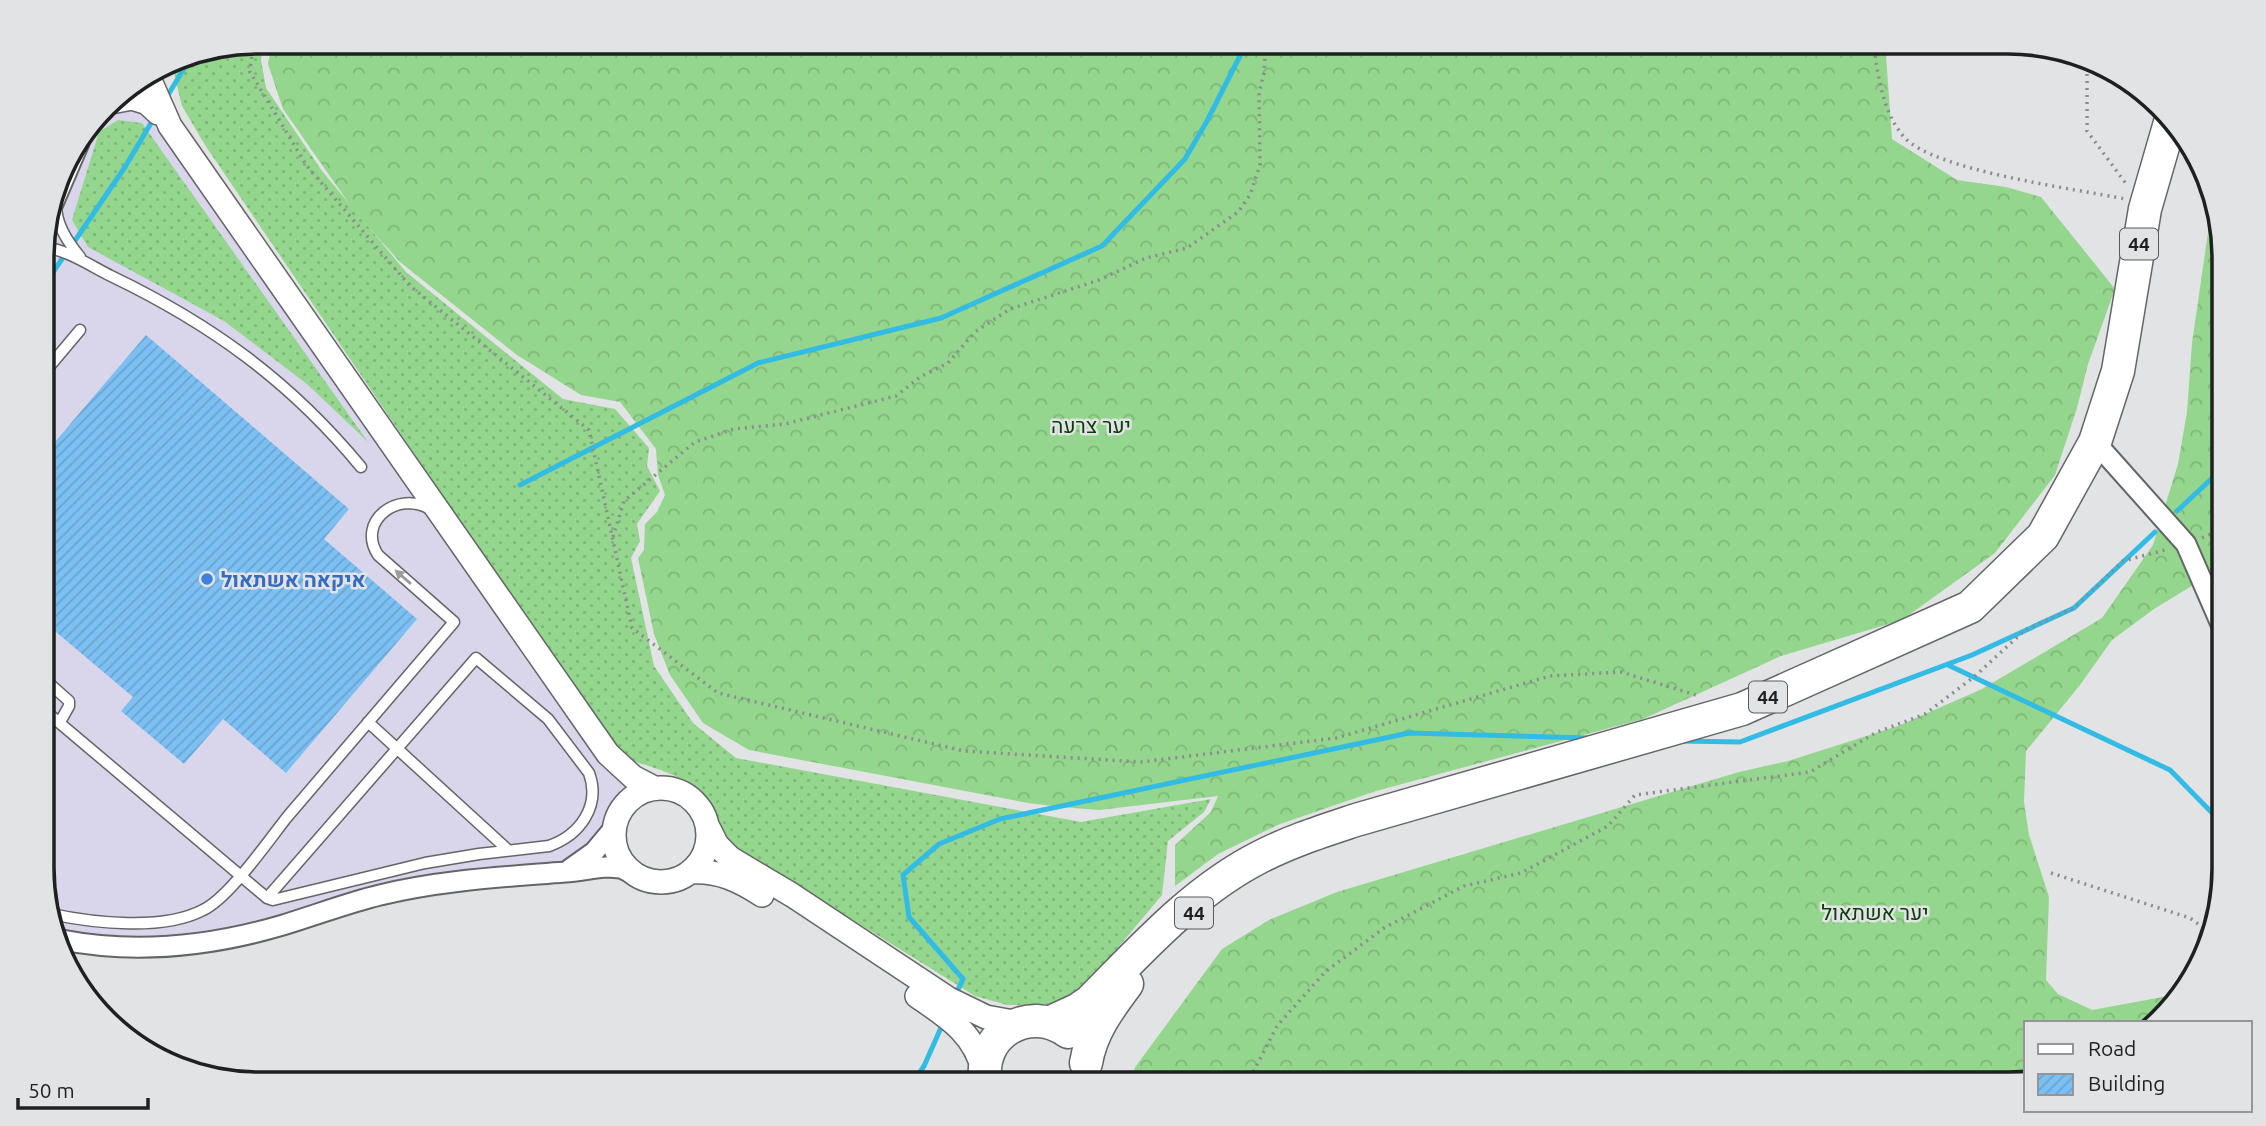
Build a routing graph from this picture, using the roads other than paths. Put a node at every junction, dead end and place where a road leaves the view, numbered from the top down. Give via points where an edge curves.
1 (152, 85) edge
2 (138, 94) edge
3 (133, 97) edge
4 (150, 105) junction
5 (170, 126) junction
6 (2167, 131) edge
7 (58, 218) edge
8 (55, 250) edge
9 (85, 263) junction
10 (80, 330) dead end
11 (55, 360) edge
12 (2095, 442) junction
13 (361, 467) dead end
14 (447, 523) junction
15 (2212, 604) edge
16 (54, 688) edge
17 (54, 717) edge
18 (60, 722) junction
19 (368, 722) junction
20 (397, 748) junction
21 (608, 754) junction
22 (654, 788) junction
23 (616, 821) junction
24 (1356, 821) junction
25 (708, 827) junction
26 (508, 850) junction
27 (564, 872) junction
28 (690, 872) junction
29 (634, 874) junction
30 (240, 875) junction
31 (267, 898) junction
32 (60, 915) edge
33 (68, 941) edge
34 (951, 1010) junction
35 (1051, 1022) junction
36 (1018, 1023) junction
37 (982, 1072) edge
38 (985, 1072) edge
39 (1086, 1072) edge
40 (1086, 1072) edge

1 - 5 street
2 - 4 street
3 - 4 street
4 - 5 street
5 - 14 street
6 - 12 highway, 44 via 2145,209 2118,371
7 - 9 lane
8 - 9 lane
9 - 13 lane via 174,307 242,352 305,405
10 - 11 lane
12 - 15 street via 2186,544
12 - 24 highway, 44 via 2043,536 1970,607 1742,709
19 -> 14 lane via 454,622 378,555 373,529 383,513 400,503 422,504
14 - 21 street
16 - 18 lane via 69,701
17 - 18 lane
18 - 30 lane
19 - 20 lane
19 - 30 lane
20 - 26 lane
20 - 26 lane via 476,658 548,719 589,774 593,801 578,829 560,843
20 - 31 lane
21 - 22 street via 633,777
21 - 23 street via 620,799
22 - 23 street via 632,797
22 - 25 street via 675,789 688,796
23 - 27 street via 589,857
23 - 29 street via 617,850
24 - 35 highway, 44 via 1294,841 1222,880 1155,935 1089,1002
24 - 39 highway, 44 via 1272,859 1194,913 1141,966 1113,1003 1089,1044
25 - 28 street via 706,849
25 - 34 street via 730,858 792,895
26 - 31 lane via 399,868 277,900
27 - 29 street via 607,867
27 - 33 street via 403,890 281,926 189,944 106,946
28 - 29 street via 662,882
28 - 34 street via 713,872 754,890
30 - 31 lane
30 - 32 lane via 218,901 176,919 110,922
34 - 36 street
34 - 37 street via 974,1044
35 - 36 highway, 44
35 - 40 highway, 44 via 1076,1040
36 - 38 highway via 993,1042

